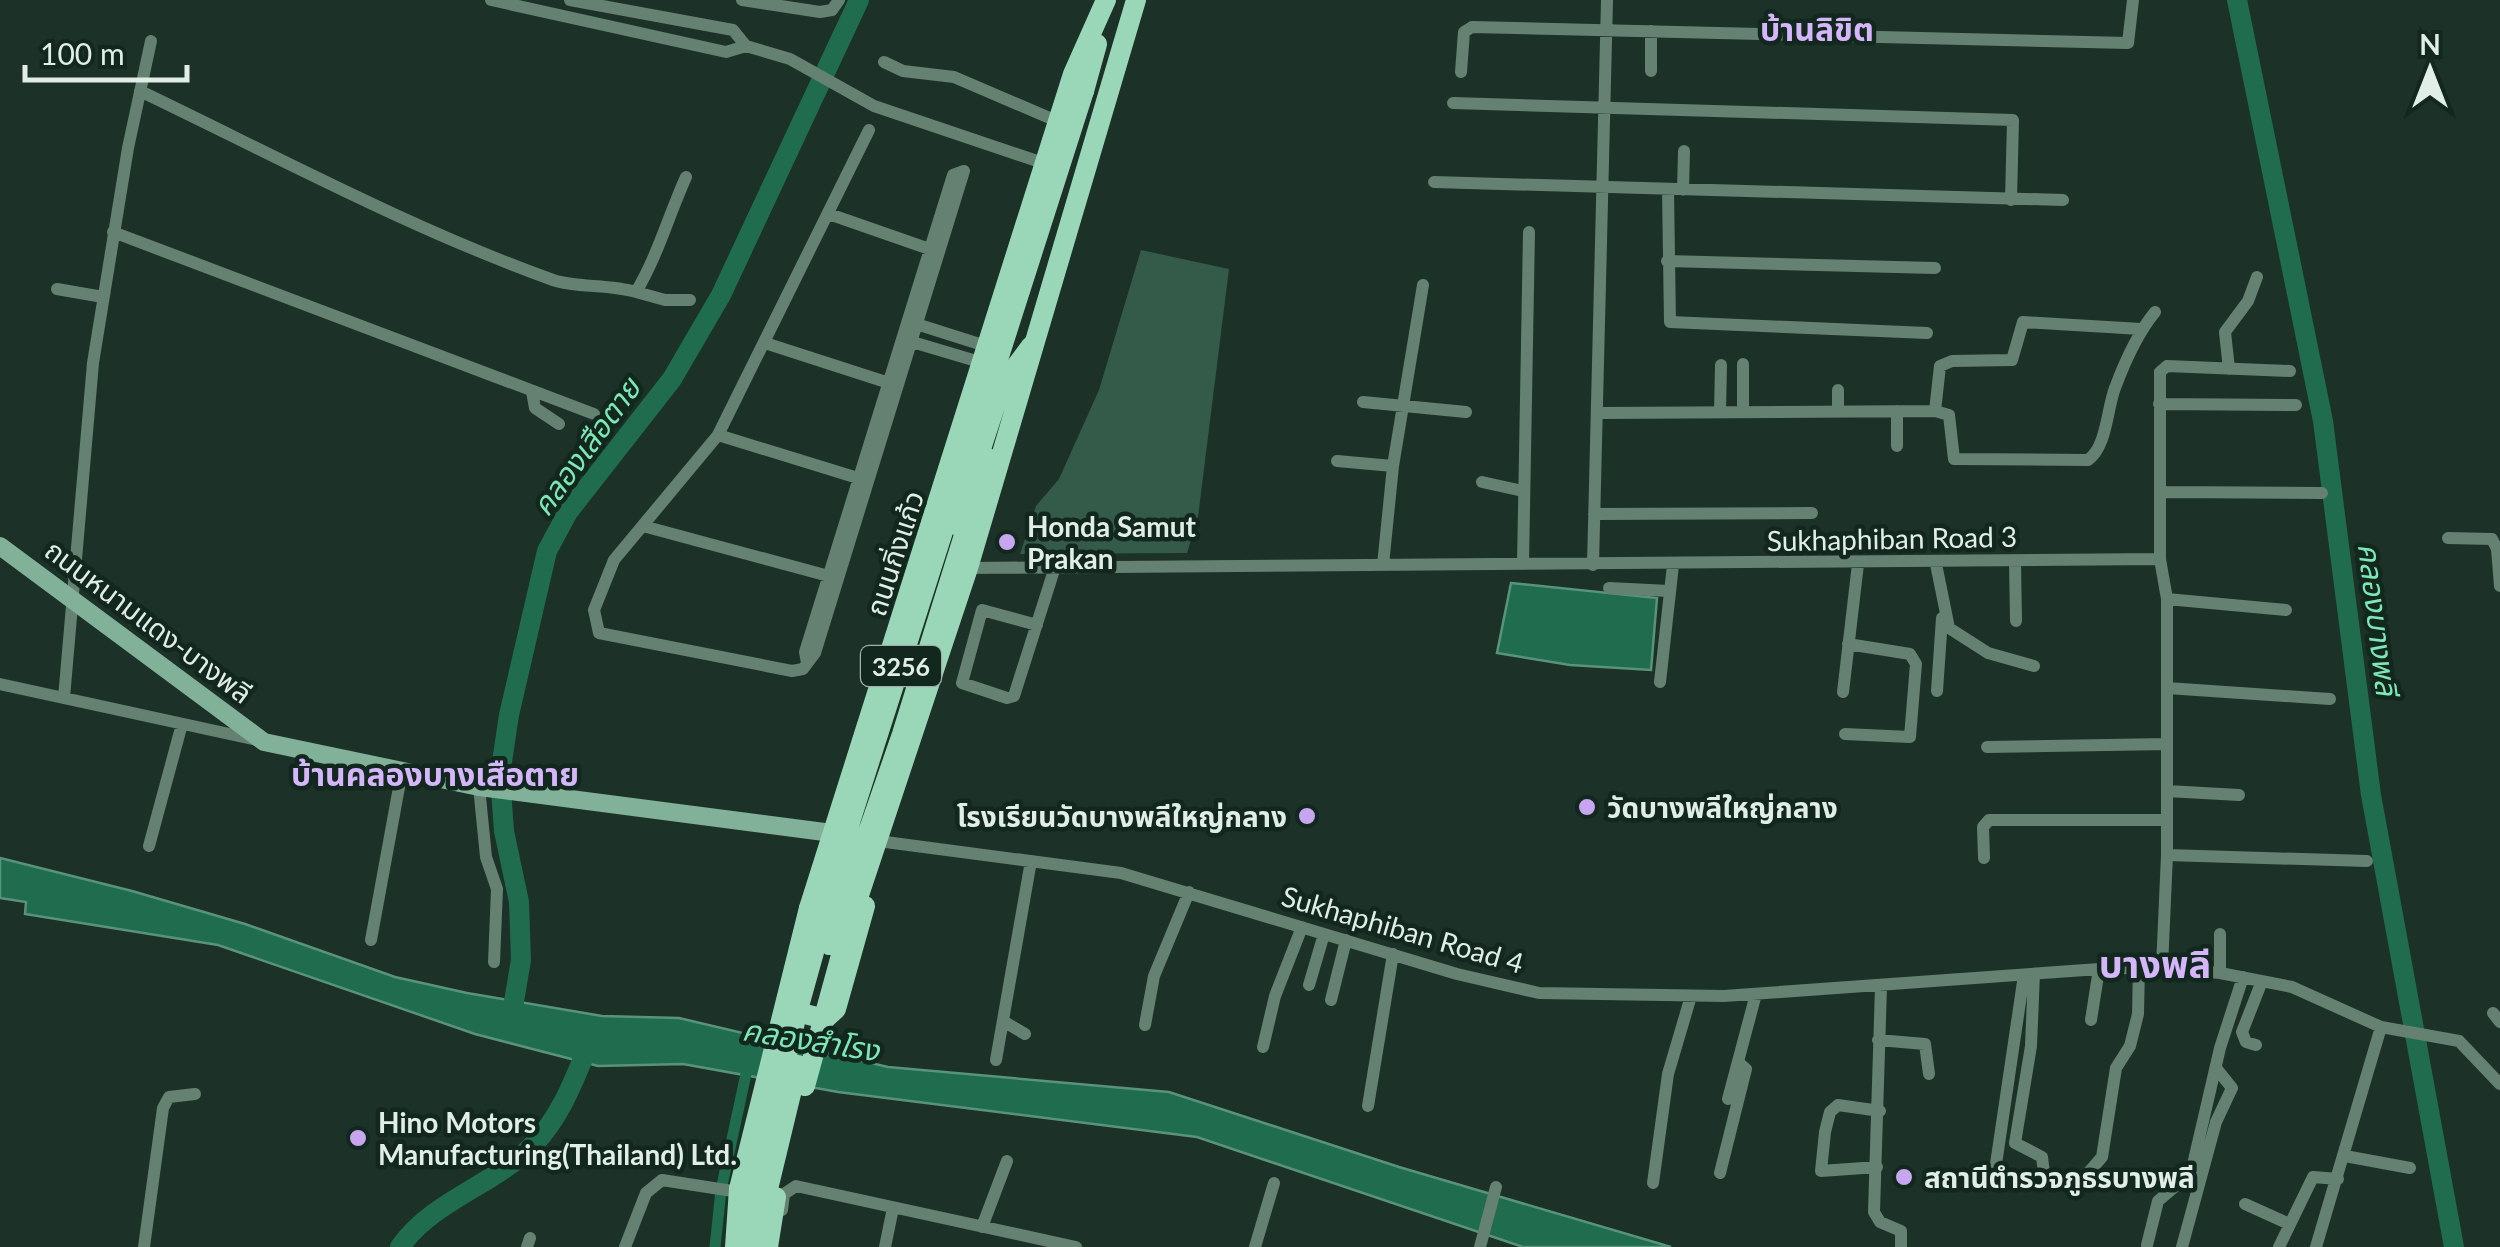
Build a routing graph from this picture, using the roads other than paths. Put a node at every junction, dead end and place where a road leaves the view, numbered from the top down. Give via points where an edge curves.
1 (491, 0) edge
2 (570, 0) edge
3 (742, 0) edge
4 (839, 0) edge
5 (1106, 0) edge
6 (1136, 0) edge
7 (1607, 0) edge
8 (2133, 0) edge
9 (662, 15) junction
10 (1606, 30) junction
11 (1652, 31) junction
12 (656, 36) junction
13 (151, 41) dead end
14 (746, 46) junction
15 (884, 62) dead end
16 (1651, 71) dead end
17 (1461, 72) dead end
18 (140, 92) junction
19 (1453, 104) dead end
20 (1604, 107) junction
21 (1059, 122) junction
22 (869, 130) dead end
23 (1684, 150) dead end
24 (1046, 164) junction
25 (686, 177) dead end
26 (1434, 182) dead end
27 (1602, 187) junction
28 (1675, 190) junction
29 (2011, 200) junction
30 (2063, 200) dead end
31 (829, 214) junction
32 (113, 232) junction
33 (1529, 232) dead end
34 (936, 251) junction
35 (1667, 260) junction
36 (1934, 268) dead end
37 (2257, 277) dead end
38 (1423, 284) dead end
39 (57, 289) dead end
40 (636, 292) junction
41 (103, 297) junction
42 (690, 300) dead end
43 (2155, 312) dead end
44 (913, 323) junction
45 (2141, 328) junction
46 (941, 333) junction
47 (1927, 333) dead end
48 (908, 341) junction
49 (1035, 342) junction
50 (765, 343) junction
51 (936, 348) junction
52 (986, 355) junction
53 (1018, 361) junction
54 (1743, 364) dead end
55 (1721, 366) dead end
56 (2229, 369) junction
57 (2290, 371) dead end
58 (893, 384) junction
59 (1838, 390) dead end
60 (532, 392) junction
61 (1363, 402) dead end
62 (2159, 404) junction
63 (2296, 405) dead end
64 (1405, 406) junction
65 (1897, 411) junction
66 (1935, 411) junction
67 (1466, 412) dead end
68 (1720, 412) junction
69 (1743, 412) junction
70 (1838, 412) junction
71 (1598, 413) junction
72 (594, 414) dead end
73 (559, 424) dead end
74 (718, 436) junction
75 (1897, 446) dead end
76 (1337, 461) dead end
77 (1393, 466) junction
78 (863, 480) junction
79 (1482, 482) dead end
80 (1523, 491) junction
81 (2163, 492) junction
82 (2322, 493) dead end
83 (1812, 513) dead end
84 (1594, 514) junction
85 (644, 526) junction
86 (2448, 538) dead end
87 (0, 546) edge
88 (2160, 559) junction
89 (2016, 562) junction
90 (1522, 564) junction
91 (1594, 564) junction
92 (1858, 564) junction
93 (1936, 564) junction
94 (1383, 565) junction
95 (1673, 565) junction
96 (1055, 567) junction
97 (968, 568) junction
98 (833, 577) junction
99 (2500, 586) edge
100 (1609, 588) dead end
101 (1669, 591) junction
102 (74, 597) junction
103 (2167, 599) junction
104 (1943, 610) junction
105 (2286, 610) dead end
106 (2016, 620) dead end
107 (1036, 625) junction
108 (1848, 644) junction
109 (2034, 666) dead end
110 (1660, 682) dead end
111 (0, 684) edge
112 (2167, 688) junction
113 (1937, 691) dead end
114 (1843, 692) dead end
115 (64, 698) junction
116 (2330, 699) dead end
117 (182, 724) junction
118 (1846, 734) dead end
119 (264, 742) junction
120 (2167, 744) junction
121 (1988, 747) dead end
122 (402, 771) junction
123 (484, 788) junction
124 (2168, 792) junction
125 (2239, 795) dead end
126 (2168, 820) junction
127 (829, 842) junction
128 (149, 846) dead end
129 (874, 850) junction
130 (2168, 855) junction
131 (1984, 858) dead end
132 (2367, 860) dead end
133 (1031, 861) junction
134 (1189, 892) junction
135 (853, 910) junction
136 (1302, 927) junction
137 (1324, 934) junction
138 (2220, 934) dead end
139 (371, 940) dead end
140 (1346, 940) junction
141 (1393, 954) junction
142 (494, 962) dead end
143 (2162, 966) junction
144 (2138, 968) junction
145 (2099, 969) junction
146 (2220, 973) junction
147 (2029, 974) junction
148 (2243, 977) junction
149 (2262, 981) junction
150 (1309, 985) dead end
151 (1880, 986) junction
152 (1756, 994) junction
153 (1691, 996) junction
154 (1331, 1000) dead end
155 (2091, 1020) dead end
156 (1003, 1021) junction
157 (1145, 1025) dead end
158 (2381, 1028) junction
159 (1025, 1034) dead end
160 (1878, 1040) junction
161 (2256, 1046) dead end
162 (1263, 1048) dead end
163 (996, 1060) dead end
164 (1739, 1063) junction
165 (2216, 1068) junction
166 (1929, 1074) dead end
167 (2500, 1084) edge
168 (195, 1094) dead end
169 (1728, 1099) dead end
170 (1368, 1106) dead end
171 (1880, 1111) junction
172 (2346, 1156) junction
173 (1007, 1161) dead end
174 (1996, 1164) dead end
175 (1877, 1168) junction
176 (2410, 1168) dead end
177 (1720, 1174) dead end
178 (2082, 1180) dead end
179 (2338, 1180) junction
180 (2045, 1181) dead end
181 (1274, 1183) dead end
182 (1653, 1184) dead end
183 (1496, 1187) dead end
184 (735, 1190) junction
185 (2245, 1204) dead end
186 (893, 1208) junction
187 (2287, 1223) junction
188 (982, 1227) junction
189 (1901, 1244) edge
190 (2147, 1245) edge
191 (1481, 1246) edge
192 (144, 1247) edge
193 (625, 1247) edge
194 (738, 1247) edge
195 (754, 1247) edge
196 (768, 1247) edge
197 (778, 1247) edge
198 (885, 1247) edge
199 (1076, 1247) edge
200 (1254, 1247) edge
201 (2182, 1247) edge
202 (2279, 1247) edge
203 (2316, 1247) edge

1 - 12 street
2 - 9 street
3 - 4 street via 820,12
5 - 21 main road, ถนนกิ่งแก้ว / 3256 via 1090,27
5 - 194 main road, 3256, bridge via 1084,91 851,819
6 - 49 main road, 3256
7 - 10 street
8 - 11 street via 2128,43
9 - 12 street
9 - 14 street via 733,30
10 - 11 street
10 - 17 street via 1472,27 1464,32
10 - 20 street
11 - 16 street
12 - 14 street via 726,52
13 - 18 street
14 - 24 street via 790,59 874,106
15 - 21 street via 954,77
18 - 32 street
18 - 40 street via 477,252 564,283
19 - 20 street
20 - 27 street
20 - 29 street via 2012,120
21 - 24 main road, ถนนกิ่งแก้ว / 3256
22 - 31 street
23 - 28 street
24 - 52 main road, ถนนกิ่งแก้ว / 3256
25 - 40 street via 660,251
26 - 27 street
27 - 28 street
27 - 71 street
28 - 29 street
28 - 35 street
29 - 30 street
31 - 34 street
31 - 50 street
32 - 41 street
32 - 60 street
33 - 80 street
34 - 34 street via 953,175 964,171
34 - 44 street
35 - 36 street
35 - 47 street via 1668,315 1675,324
37 - 56 street via 2225,332
38 - 64 street
39 - 41 street
40 - 42 street
41 - 102 street
43 - 45 street
44 - 46 street
44 - 48 street
45 - 66 street via 2022,322 2012,360 1940,366
45 - 66 street via 2114,389 2097,452 2088,460 1954,459 1949,415
46 - 51 street
46 - 52 street
48 - 51 street
48 - 58 street
49 - 53 main road, 3256
49 - 97 main road, 3256
50 - 58 street
50 - 74 street
51 - 52 street
52 - 127 main road, ถนนกิ่งแก้ว / 3256
53 - 135 main road, 3256 via 996,400 855,834
53 - 195 main road, 3256, bridge via 830,940
54 - 69 street
55 - 68 street
56 - 57 street
56 - 62 street via 2162,368
58 - 78 street
59 - 70 street
60 - 72 street
60 - 73 street via 535,408
61 - 64 street
62 - 63 street
62 - 81 street
64 - 67 street
64 - 77 street
65 - 66 street
65 - 70 street
65 - 75 street
68 - 69 street
68 - 71 street
69 - 70 street
71 - 84 street
74 - 78 street
74 - 85 street
76 - 77 street
77 - 94 street
78 - 98 street
79 - 80 street
80 - 90 street
81 - 82 street
81 - 88 street
83 - 84 street
84 - 91 street
85 - 98 street
85 - 98 street via 614,560 602,586 594,610 599,633 792,671 807,663 805,652
86 - 99 street via 2492,539
87 - 102 main road, ถนนหนามแดง-บางพลี
88 - 89 street, Sukhaphiban Road 3
88 - 103 street
89 - 93 street, Sukhaphiban Road 3
89 - 106 street
90 - 91 street, Sukhaphiban Road 3
90 - 94 street, Sukhaphiban Road 3
91 - 95 street, Sukhaphiban Road 3
92 - 93 street, Sukhaphiban Road 3
92 - 95 street, Sukhaphiban Road 3
92 - 108 street
93 - 104 street
94 - 96 street, Sukhaphiban Road 3
95 - 101 street
96 - 97 street, Sukhaphiban Road 3
96 - 107 street
97 - 129 main road, 3256
100 - 101 street
101 - 110 street
102 - 115 street
102 - 119 main road, ถนนหนามแดง-บางพลี
103 - 105 street
103 - 112 street
104 - 109 street via 1950,628 1975,646
104 - 113 street
107 - 107 street via 1014,696 962,682 982,610
108 - 114 street
108 - 118 street via 1910,654 1916,664 1910,737
111 - 115 street, ถนนหนามแดง-บางพลี
112 - 116 street
112 - 120 street
115 - 117 street, ถนนหนามแดง-บางพลี
117 - 119 street, ถนนหนามแดง-บางพลี
117 - 128 street
119 - 122 main road, ถนนหนามแดง-บางพลี
120 - 121 street
120 - 124 street
122 - 123 main road, ถนนหนามแดง-บางพลี
122 - 139 street
123 - 127 main road, ถนนหนามแดง-บางพลี
123 - 142 street via 486,857 497,889
124 - 125 street
124 - 126 street
126 - 130 street
126 - 131 street via 1989,820 1983,826
127 - 129 main road via 806,881 782,996 789,1010 826,1019 841,996
127 - 184 main road, ถนนกิ่งแก้ว / 3256, bridge
129 - 133 street, Sukhaphiban Road 4
129 - 135 main road, 3256
130 - 132 street
130 - 143 street
133 - 134 street, Sukhaphiban Road 4 via 1121,873
133 - 156 street
134 - 136 street, Sukhaphiban Road 4
134 - 157 street via 1154,976
135 - 196 main road, 3256, bridge
136 - 137 street, Sukhaphiban Road 4
136 - 162 street
137 - 140 street, Sukhaphiban Road 4
137 - 150 street
138 - 146 street
140 - 141 street, Sukhaphiban Road 4
140 - 154 street
141 - 153 street, Sukhaphiban Road 4 via 1539,993
141 - 170 street
143 - 144 street, Sukhaphiban Road 4
143 - 146 street
144 - 145 street, Sukhaphiban Road 4
144 - 178 street via 2140,1000 2130,1046 2116,1068 2102,1157
145 - 147 street, Sukhaphiban Road 4
145 - 155 street
146 - 148 street
147 - 151 street, Sukhaphiban Road 4
147 - 174 street
147 - 180 street via 2031,1046 2015,1143 2042,1157
148 - 149 street
148 - 165 street
149 - 158 street via 2292,987
149 - 161 street via 2242,1032
151 - 152 street, Sukhaphiban Road 4
151 - 160 street
152 - 153 street, Sukhaphiban Road 4
152 - 164 street
153 - 182 street via 1668,1074
156 - 159 street
156 - 163 street
158 - 167 street via 2460,1041
158 - 172 street
160 - 166 street via 1925,1044
160 - 171 street
164 - 169 street
164 - 177 street via 1746,1069
165 - 190 street via 2190,1174 2158,1201
165 - 201 street via 2232,1088 2216,1122
168 - 192 street via 168,1096 163,1108
171 - 175 street
171 - 175 street via 1838,1106 1830,1112 1821,1171
172 - 176 street
172 - 179 street
173 - 188 street
175 - 189 street via 1875,1217 1897,1227
179 - 187 street via 2313,1177
179 - 203 street
181 - 200 street
183 - 191 street
184 - 193 street via 662,1180 646,1193
184 - 194 main road, ถนนกิ่งแก้ว / 3256
185 - 187 street
186 - 188 street
186 - 197 street via 792,1187 784,1194
186 - 198 street
187 - 202 street
188 - 199 street

